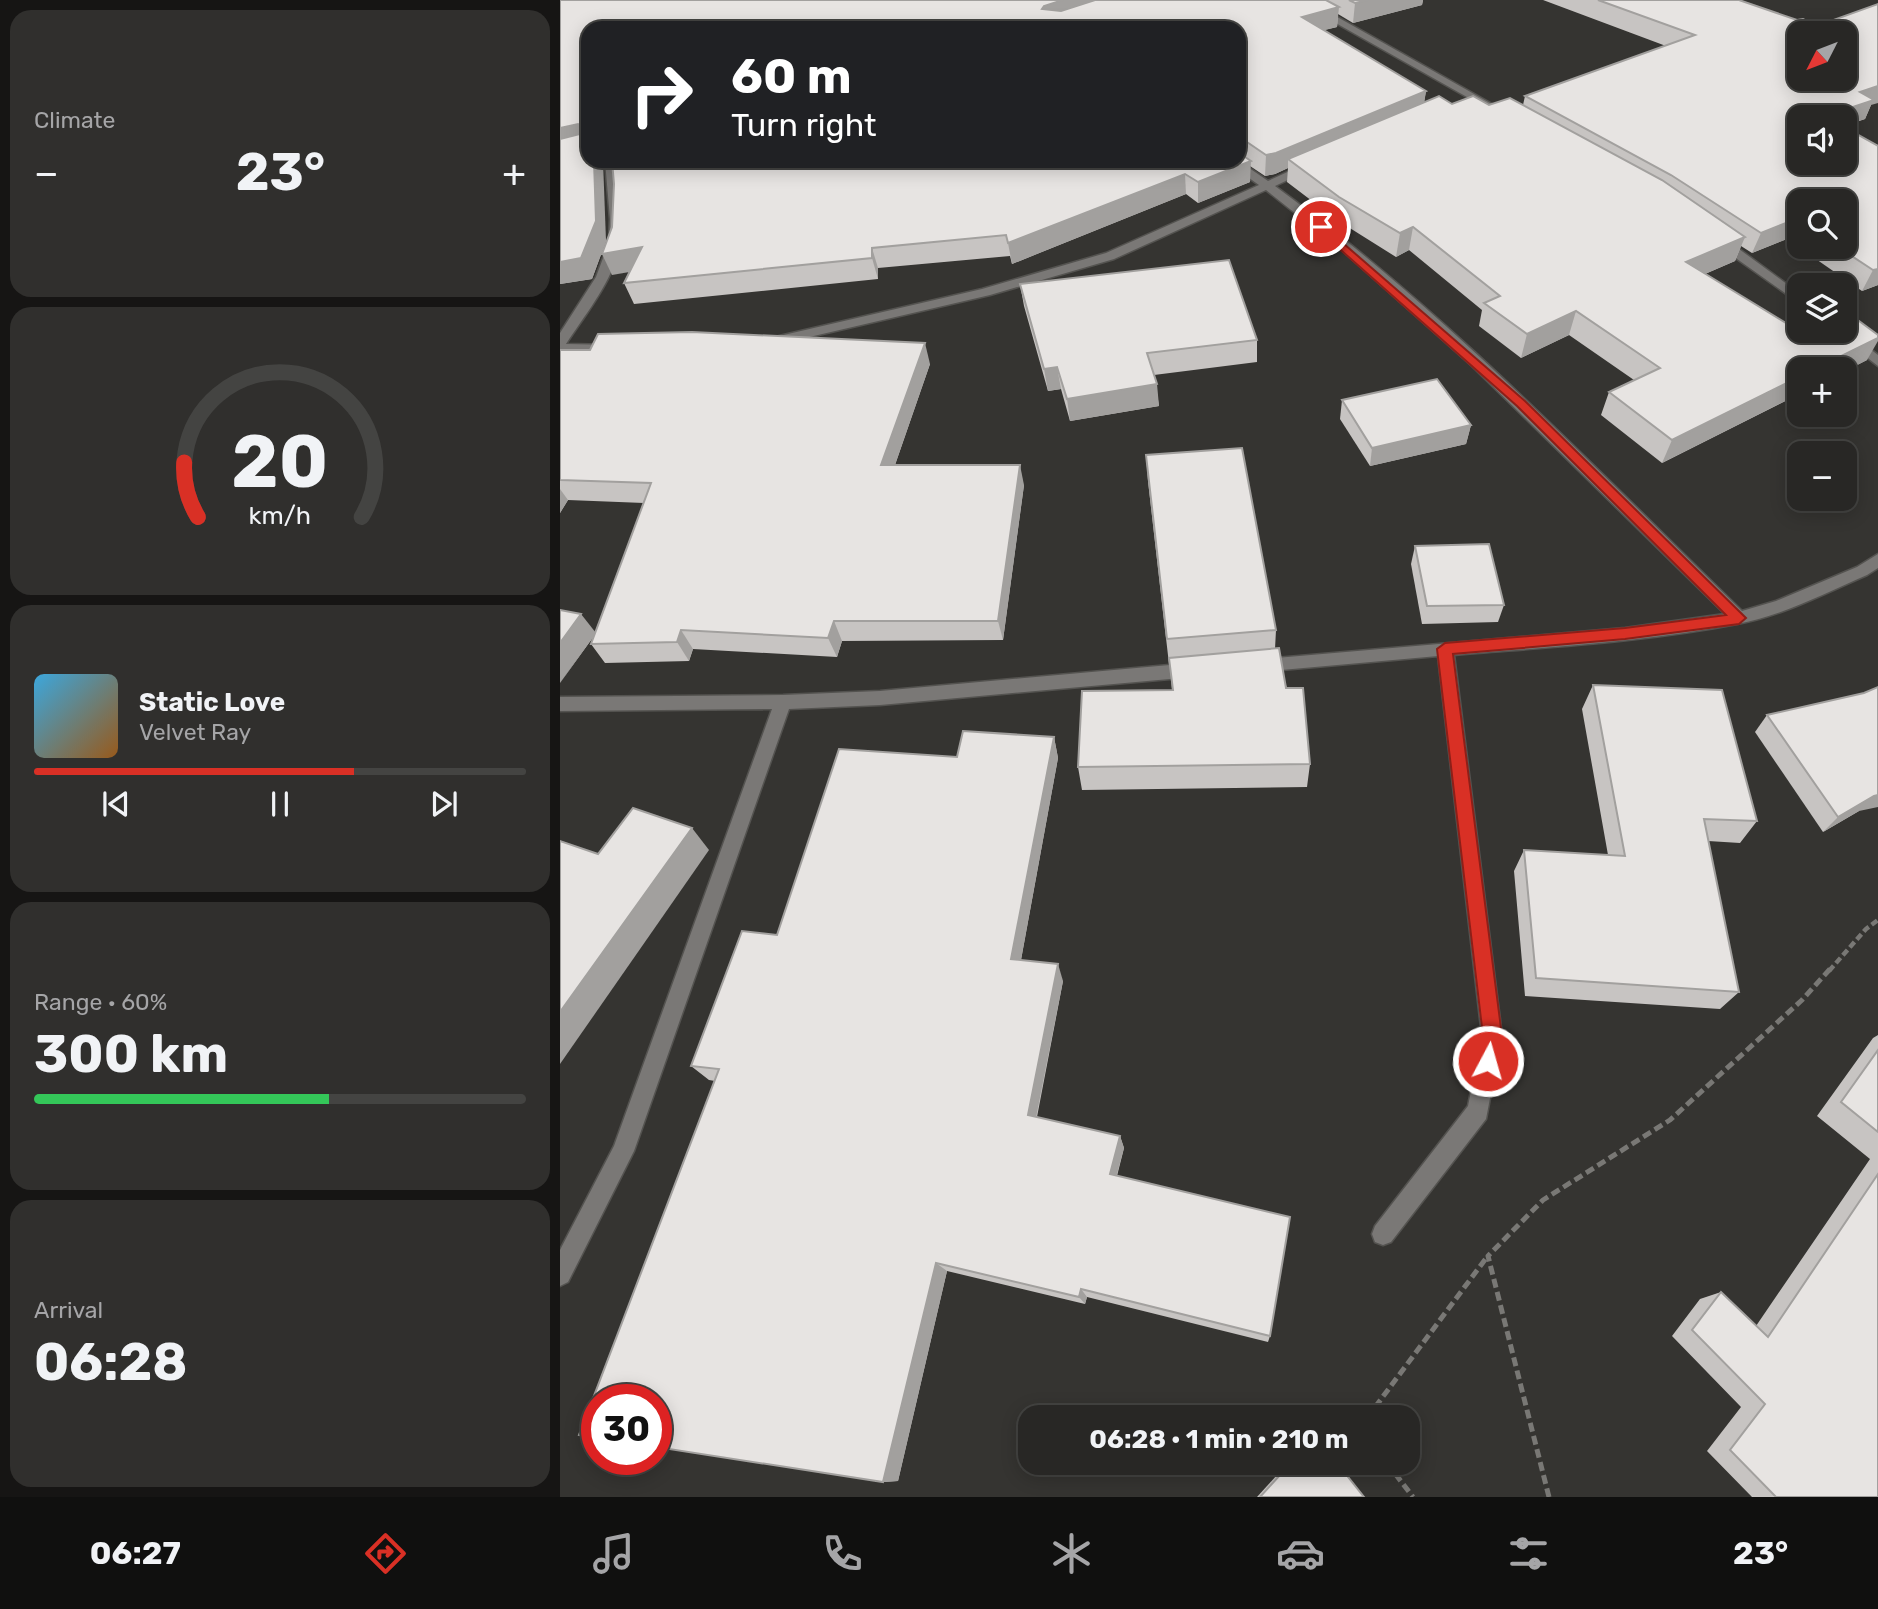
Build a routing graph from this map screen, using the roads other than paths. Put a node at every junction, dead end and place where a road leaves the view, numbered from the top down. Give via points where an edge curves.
1 (1300, 0) edge
2 (1473, 96) junction
3 (1461, 101) edge
4 (1507, 117) edge
5 (1315, 164) edge
6 (611, 168) edge
7 (1242, 168) edge
8 (1267, 184) junction
9 (1715, 237) edge
10 (1787, 289) edge
11 (766, 342) edge
12 (1854, 343) edge
13 (560, 346) edge
14 (625, 349) edge
15 (1878, 362) edge
16 (1878, 560) edge
17 (1739, 618) junction
18 (1445, 649) junction
19 (1238, 666) edge
20 (1211, 669) edge
21 (783, 702) junction
22 (560, 704) edge
23 (1383, 1234) dead end
24 (560, 1274) edge

1 - 2 street
2 - 3 street
2 - 4 street
5 - 8 street
6 - 13 street via 612,252
7 - 8 street
8 - 11 street via 1110,256 986,292
8 - 17 street via 1521,403
9 - 10 street
12 - 15 street
13 - 14 street
16 - 17 street via 1782,605
17 - 18 street via 1625,634
18 - 19 street
18 - 23 street via 1492,1036 1478,1111
20 - 21 street
21 - 22 street
21 - 24 street via 623,1151

